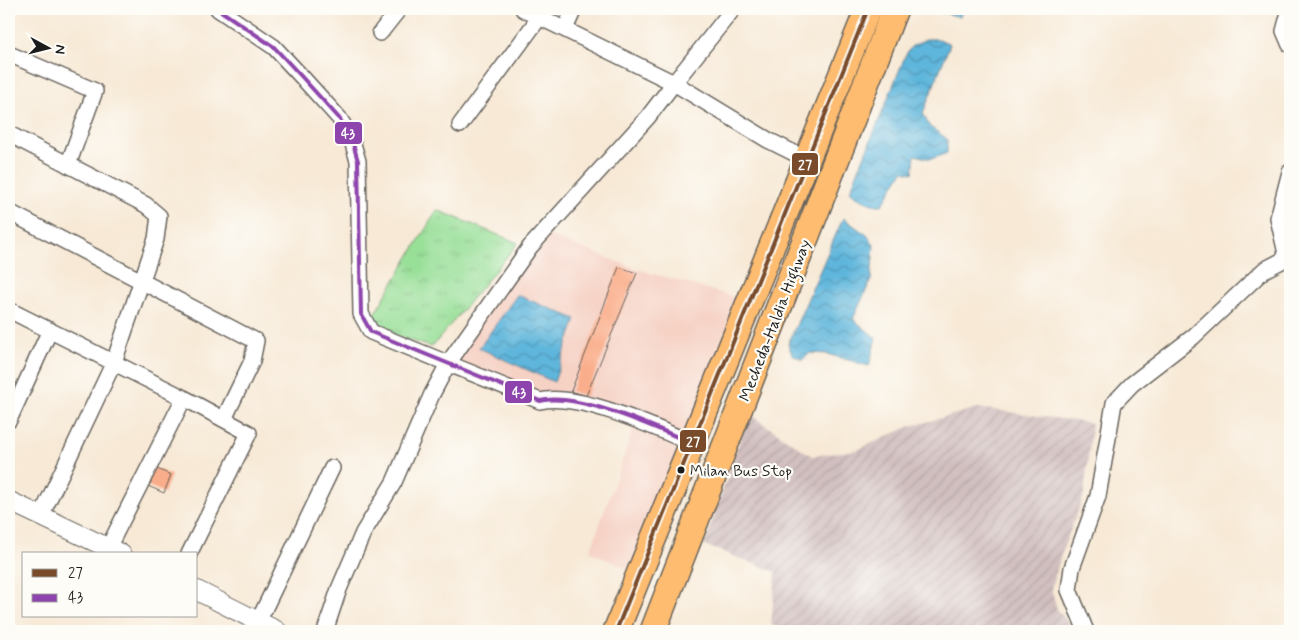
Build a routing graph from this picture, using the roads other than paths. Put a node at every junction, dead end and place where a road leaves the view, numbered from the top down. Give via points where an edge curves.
1 (218, 9) edge
2 (399, 9) edge
3 (523, 9) edge
4 (574, 9) edge
5 (733, 9) edge
6 (868, 9) edge
7 (895, 9) edge
8 (1290, 9) edge
9 (539, 18) junction
10 (565, 29) junction
11 (380, 33) dead end
12 (1290, 45) edge
13 (9, 54) edge
14 (674, 82) junction
15 (460, 125) dead end
16 (9, 134) edge
17 (808, 160) junction
18 (68, 164) junction
19 (1290, 172) edge
20 (9, 212) edge
21 (141, 282) junction
22 (9, 310) edge
23 (50, 330) junction
24 (114, 362) junction
25 (449, 362) junction
26 (184, 398) junction
27 (224, 419) junction
28 (9, 420) edge
29 (691, 443) junction
30 (332, 468) dead end
31 (10, 504) edge
32 (41, 516) junction
33 (115, 551) edge
34 (190, 552) edge
35 (198, 591) edge
36 (258, 622) junction
37 (277, 631) edge
38 (325, 631) edge
39 (616, 631) edge
40 (653, 631) edge
41 (1086, 631) edge

1 - 25 street via 274,47 339,118 351,137 358,161 361,314 370,332
2 - 11 street
3 - 9 street
4 - 10 street
5 - 14 street
6 - 17 highway
7 - 40 highway, Mecheda-Haldia Highway
8 - 12 street via 1284,30
9 - 10 street
9 - 15 street
10 - 14 street
13 - 18 street via 95,91
14 - 17 street via 768,140
14 - 25 street via 648,117 530,248
16 - 18 street
17 - 29 highway
18 - 21 street via 146,205 159,216 156,239
19 - 41 street via 1278,218 1287,258 1264,270 1193,337 1132,384 1114,403 1098,496 1072,568 1069,590
20 - 21 street
21 - 24 street
21 - 27 street via 256,341 252,361
22 - 23 street
23 - 24 street
23 - 28 street
24 - 26 street
24 - 32 street
25 - 29 street via 540,401 551,398 589,405
25 - 38 street via 394,482 363,533
26 - 27 street
26 - 33 street
27 - 34 street via 249,433
29 - 39 highway
30 - 36 street
31 - 32 street
32 - 33 street
35 - 36 street
36 - 37 street

